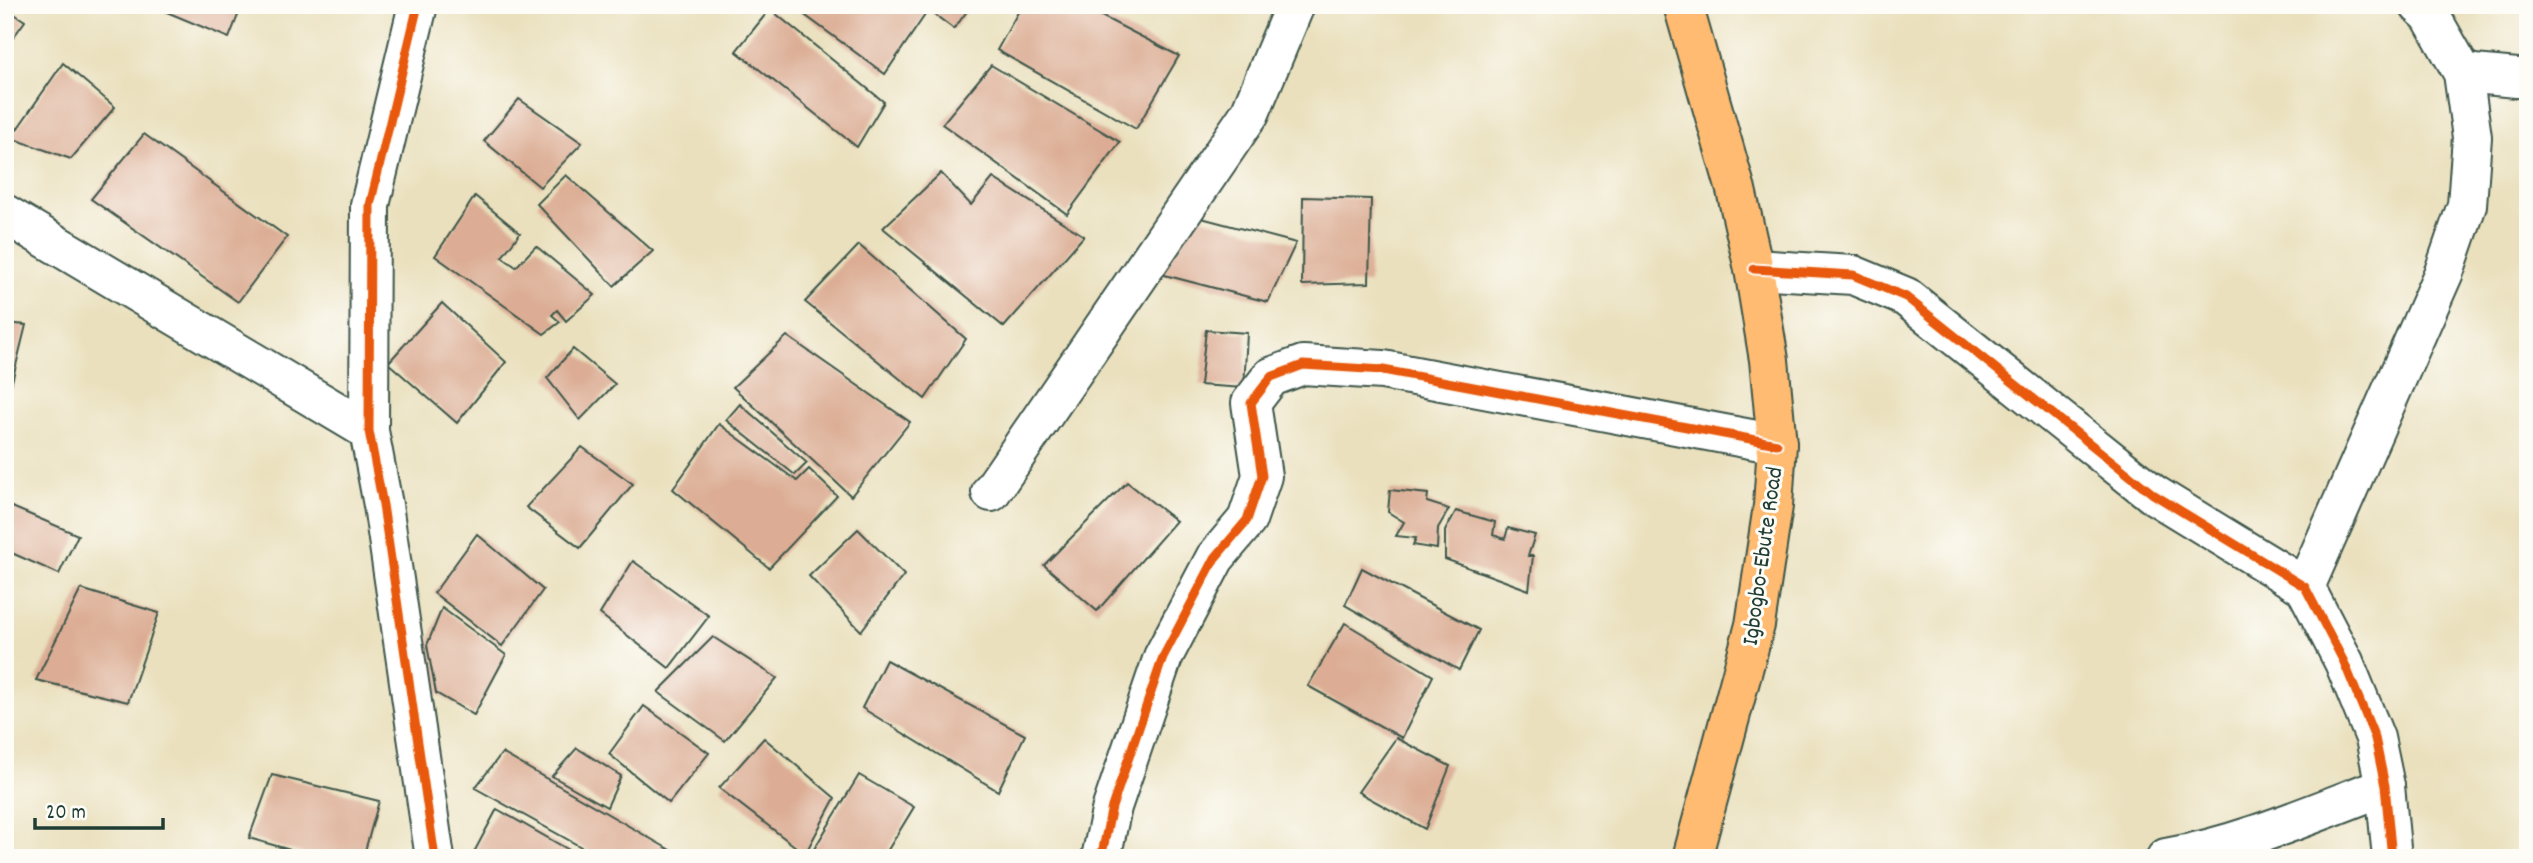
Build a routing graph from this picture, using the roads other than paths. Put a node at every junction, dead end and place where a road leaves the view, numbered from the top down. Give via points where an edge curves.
1 (418, 5) edge
2 (1295, 5) edge
3 (1683, 5) edge
4 (2419, 5) edge
5 (2463, 73) junction
6 (2528, 79) edge
7 (5, 214) edge
8 (1754, 269) junction
9 (369, 431) junction
10 (1777, 444) junction
11 (991, 492) dead end
12 (2305, 587) junction
13 (2385, 786) junction
14 (435, 858) edge
15 (1101, 858) edge
16 (1692, 858) edge
17 (2166, 858) edge
18 (2392, 858) edge

1 - 9 street via 370,205
2 - 11 street via 1250,113
3 - 8 main road, Igbogbo-Ebute Road
4 - 5 street via 2430,15
5 - 6 street
5 - 12 street via 2472,138 2467,205 2444,272
7 - 9 street
8 - 10 main road, Igbogbo-Ebute Road
8 - 12 street via 1853,275 1906,297 2153,494
9 - 14 street
10 - 15 street via 1383,370 1303,365 1271,377 1251,403 1262,476 1247,520 1215,558 1163,657 1112,807
10 - 16 main road, Igbogbo-Ebute Road via 1773,506 1755,625
12 - 13 street via 2344,662 2375,738
13 - 17 street via 2236,839
13 - 18 street

